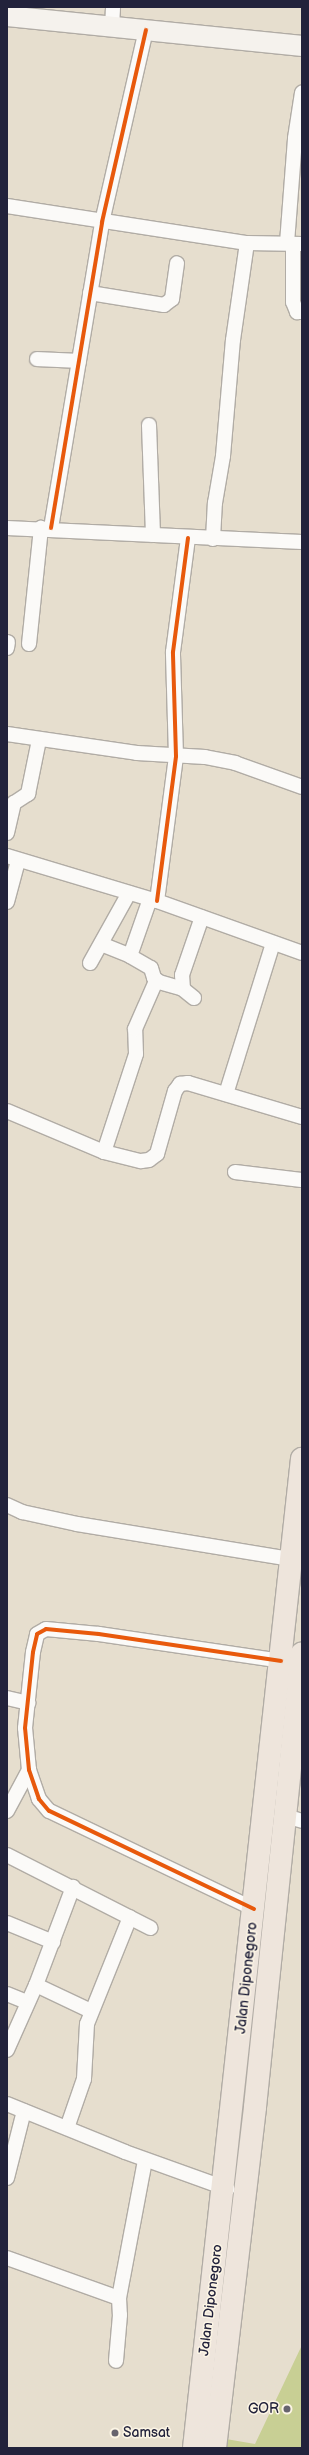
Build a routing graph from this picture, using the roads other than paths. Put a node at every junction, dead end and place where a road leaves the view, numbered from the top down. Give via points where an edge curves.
1 (113, 7) edge
2 (7, 16) edge
3 (112, 26) junction
4 (146, 30) junction
5 (302, 46) edge
6 (302, 93) edge
7 (7, 206) edge
8 (102, 222) junction
9 (246, 243) junction
10 (294, 244) edge
11 (178, 263) dead end
12 (90, 293) junction
13 (302, 312) edge
14 (37, 359) dead end
15 (79, 361) junction
16 (149, 425) dead end
17 (7, 528) edge
18 (46, 528) junction
19 (153, 535) junction
20 (188, 538) junction
21 (213, 539) junction
22 (302, 542) edge
23 (28, 644) dead end
24 (7, 734) edge
25 (39, 740) junction
26 (176, 756) junction
27 (302, 787) edge
28 (7, 833) edge
29 (13, 859) edge
30 (129, 893) junction
31 (154, 900) junction
32 (7, 902) edge
33 (202, 917) junction
34 (273, 943) junction
35 (101, 944) junction
36 (302, 953) edge
37 (130, 956) junction
38 (90, 963) dead end
39 (156, 980) junction
40 (183, 989) junction
41 (194, 998) dead end
42 (226, 1094) junction
43 (7, 1111) edge
44 (302, 1117) edge
45 (104, 1152) junction
46 (235, 1172) dead end
47 (302, 1180) edge
48 (302, 1459) edge
49 (7, 1505) edge
50 (290, 1559) junction
51 (302, 1653) edge
52 (281, 1661) junction
53 (7, 1698) edge
54 (28, 1702) junction
55 (297, 1759) edge
56 (29, 1770) junction
57 (7, 1811) edge
58 (293, 1819) edge
59 (7, 1855) edge
60 (73, 1887) junction
61 (254, 1908) junction
62 (130, 1918) junction
63 (7, 1923) edge
64 (150, 1928) dead end
65 (53, 1942) junction
66 (36, 1985) junction
67 (7, 1994) edge
68 (27, 2002) junction
69 (91, 2011) junction
70 (7, 2050) edge
71 (7, 2104) edge
72 (24, 2111) junction
73 (67, 2128) junction
74 (145, 2160) junction
75 (7, 2178) edge
76 (234, 2190) junction
77 (7, 2258) edge
78 (119, 2298) junction
79 (116, 2361) dead end
80 (194, 2448) edge
81 (216, 2448) edge

1 - 3 street
2 - 3 main road
3 - 4 main road
4 - 5 main road
4 - 8 street
6 - 10 street via 295,138
7 - 8 street
8 - 9 street
8 - 12 street
9 - 10 street
9 - 21 street via 233,340
10 - 13 street via 293,302 297,312
11 - 12 street via 172,299 164,304
12 - 15 street
14 - 15 street
15 - 18 street
16 - 19 street
17 - 18 street
18 - 19 street
18 - 23 street
19 - 20 street
20 - 21 street
20 - 26 street via 173,652
21 - 22 street
24 - 25 street
25 - 26 street
25 - 28 street via 28,794 14,803
26 - 27 street via 235,762
26 - 31 street
29 - 30 street
29 - 32 street
30 - 31 street
30 - 35 street
31 - 33 street
31 - 37 street
33 - 34 street
33 - 40 street via 182,974
34 - 36 street
34 - 42 street
35 - 37 street
35 - 38 street
37 - 39 street via 151,968
39 - 40 street
39 - 45 street via 135,1029 136,1054
40 - 41 street
42 - 44 street
42 - 45 street via 188,1083 180,1084 175,1091 157,1154 141,1162
43 - 45 street
46 - 47 street
48 - 50 main road, Jalan Diponegoro
49 - 50 street via 22,1512 70,1522
50 - 52 main road, Jalan Diponegoro
51 - 55 main road, Jalan Diponegoro
52 - 54 street via 99,1634 46,1629 37,1634 35,1641
52 - 61 main road, Jalan Diponegoro
53 - 54 street
54 - 56 street via 25,1728
55 - 58 main road, Jalan Diponegoro
56 - 57 street
56 - 61 street via 33,1788 49,1811
58 - 76 main road, Jalan Diponegoro
59 - 60 street
60 - 62 street
60 - 65 street
61 - 76 main road, Jalan Diponegoro
62 - 64 street
62 - 69 street
63 - 65 street
65 - 66 street
66 - 68 street
66 - 69 street
67 - 68 street
68 - 70 street
69 - 73 street via 87,2024 84,2079
71 - 72 street
72 - 73 street
72 - 75 street
73 - 74 street
74 - 76 street
74 - 78 street
76 - 80 main road, Jalan Diponegoro
76 - 81 main road, Jalan Diponegoro
77 - 78 street
78 - 79 street

